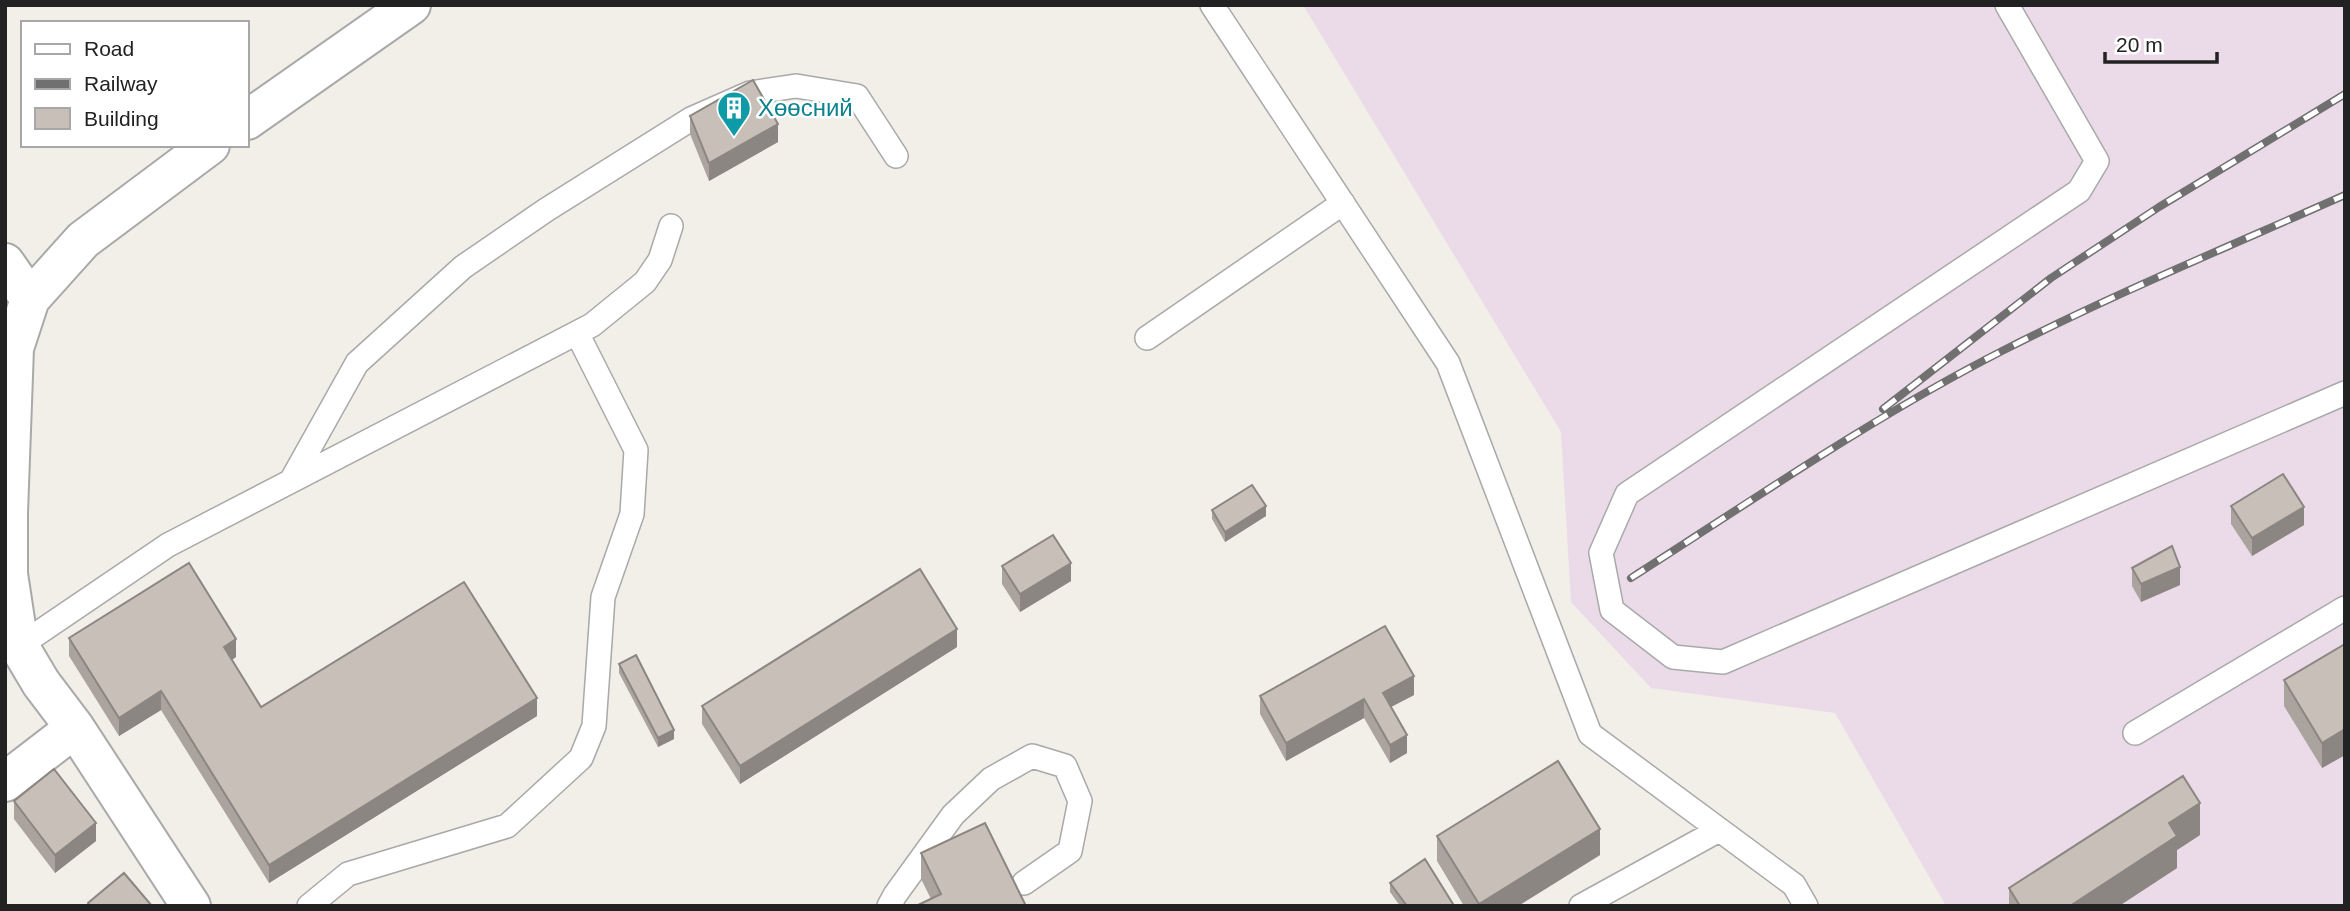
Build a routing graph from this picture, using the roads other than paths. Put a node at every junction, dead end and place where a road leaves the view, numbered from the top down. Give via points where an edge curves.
1 (411, 5) edge
2 (1212, 5) edge
3 (2007, 5) edge
4 (248, 119) edge
5 (207, 147) edge
6 (896, 156) dead end
7 (1343, 203) junction
8 (671, 226) dead end
9 (5, 263) edge
10 (30, 299) junction
11 (577, 333) junction
12 (1147, 338) dead end
13 (2345, 393) edge
14 (291, 481) junction
15 (2345, 608) edge
16 (19, 646) junction
17 (75, 728) junction
18 (2135, 733) dead end
19 (5, 782) edge
20 (1719, 830) junction
21 (1024, 883) dead end
22 (191, 906) edge
23 (309, 906) edge
24 (889, 906) edge
25 (1581, 906) edge
26 (1807, 906) edge

1 - 4 street
2 - 7 lane
3 - 13 lane via 2097,161 2079,191 1627,494 1601,553 1612,610 1673,657 1723,662
5 - 10 street via 83,240
6 - 14 lane via 857,96 796,86 750,93 691,119 463,267 358,363
7 - 12 lane
7 - 20 lane via 1448,363 1590,734
8 - 11 lane via 660,260 645,282
9 - 10 street
10 - 16 street via 14,348 8,513 8,574
11 - 14 lane
11 - 23 lane via 636,450 632,514 603,597 594,726 581,758 506,826 348,874
14 - 16 lane via 168,545
15 - 18 lane
16 - 17 street
17 - 19 street
17 - 22 street
20 - 25 lane
20 - 26 lane via 1794,886
21 - 24 lane via 1070,851 1080,801 1065,766 1032,756 991,779 953,816

